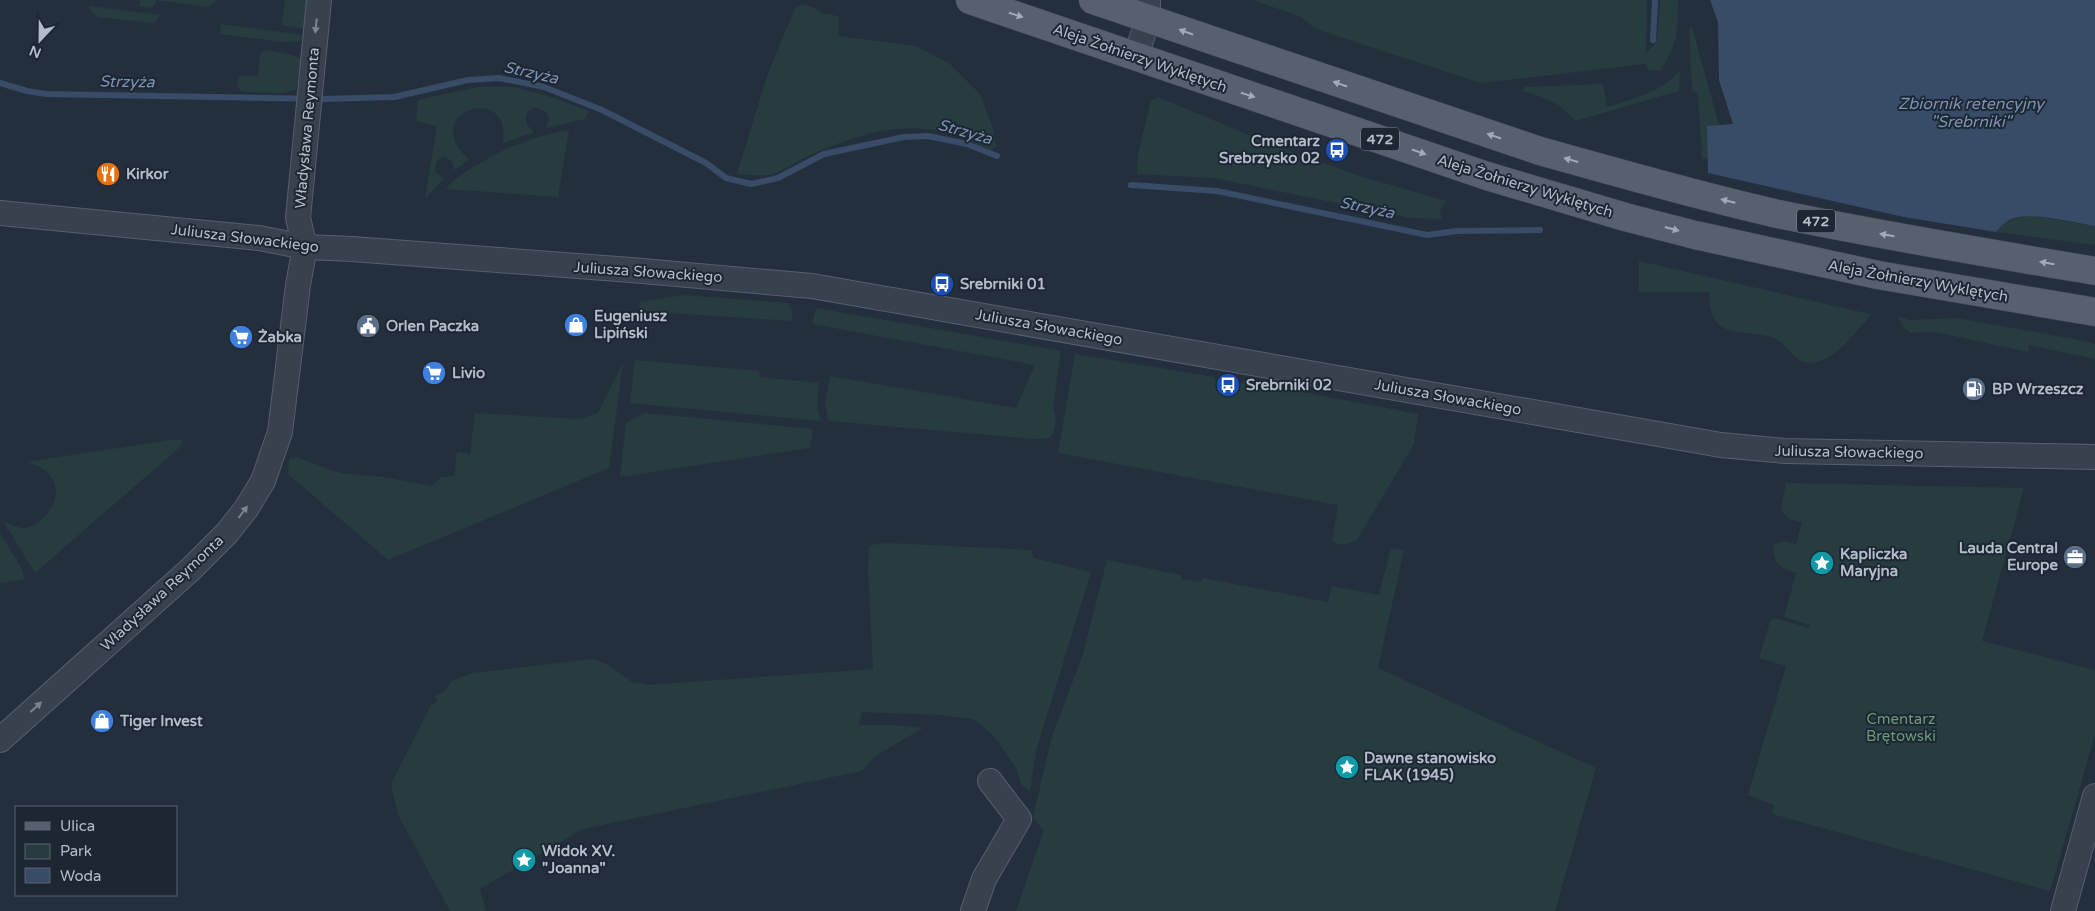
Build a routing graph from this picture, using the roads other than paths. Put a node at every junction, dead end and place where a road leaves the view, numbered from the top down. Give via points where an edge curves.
1 (319, 0) edge
2 (970, 0) edge
3 (1093, 0) edge
4 (1153, 6) edge
5 (1136, 56) junction
6 (0, 213) edge
7 (305, 247) junction
8 (2095, 271) edge
9 (2095, 312) edge
10 (2095, 457) edge
11 (0, 740) edge
12 (990, 781) dead end
13 (2095, 796) edge
14 (973, 911) edge
15 (2063, 911) edge

1 -> 7 street, Władysława Reymonta via 298,218
2 -> 5 main road, Aleja Żołnierzy Wyklętych / 472
3 - 4 main road, 472
4 - 5 street
8 -> 4 main road, 472 via 1858,230 1614,172 1540,151
5 -> 9 main road, Aleja Żołnierzy Wyklętych / 472 via 1487,176 1624,217 1878,275
6 - 7 street, Juliusza Słowackiego via 259,238
7 - 10 street, Juliusza Słowackiego via 812,286 1721,445 1785,451
11 -> 7 street, Władysława Reymonta via 191,569 246,509 263,481 280,432
12 - 14 street via 1019,819 984,879
13 - 15 street

